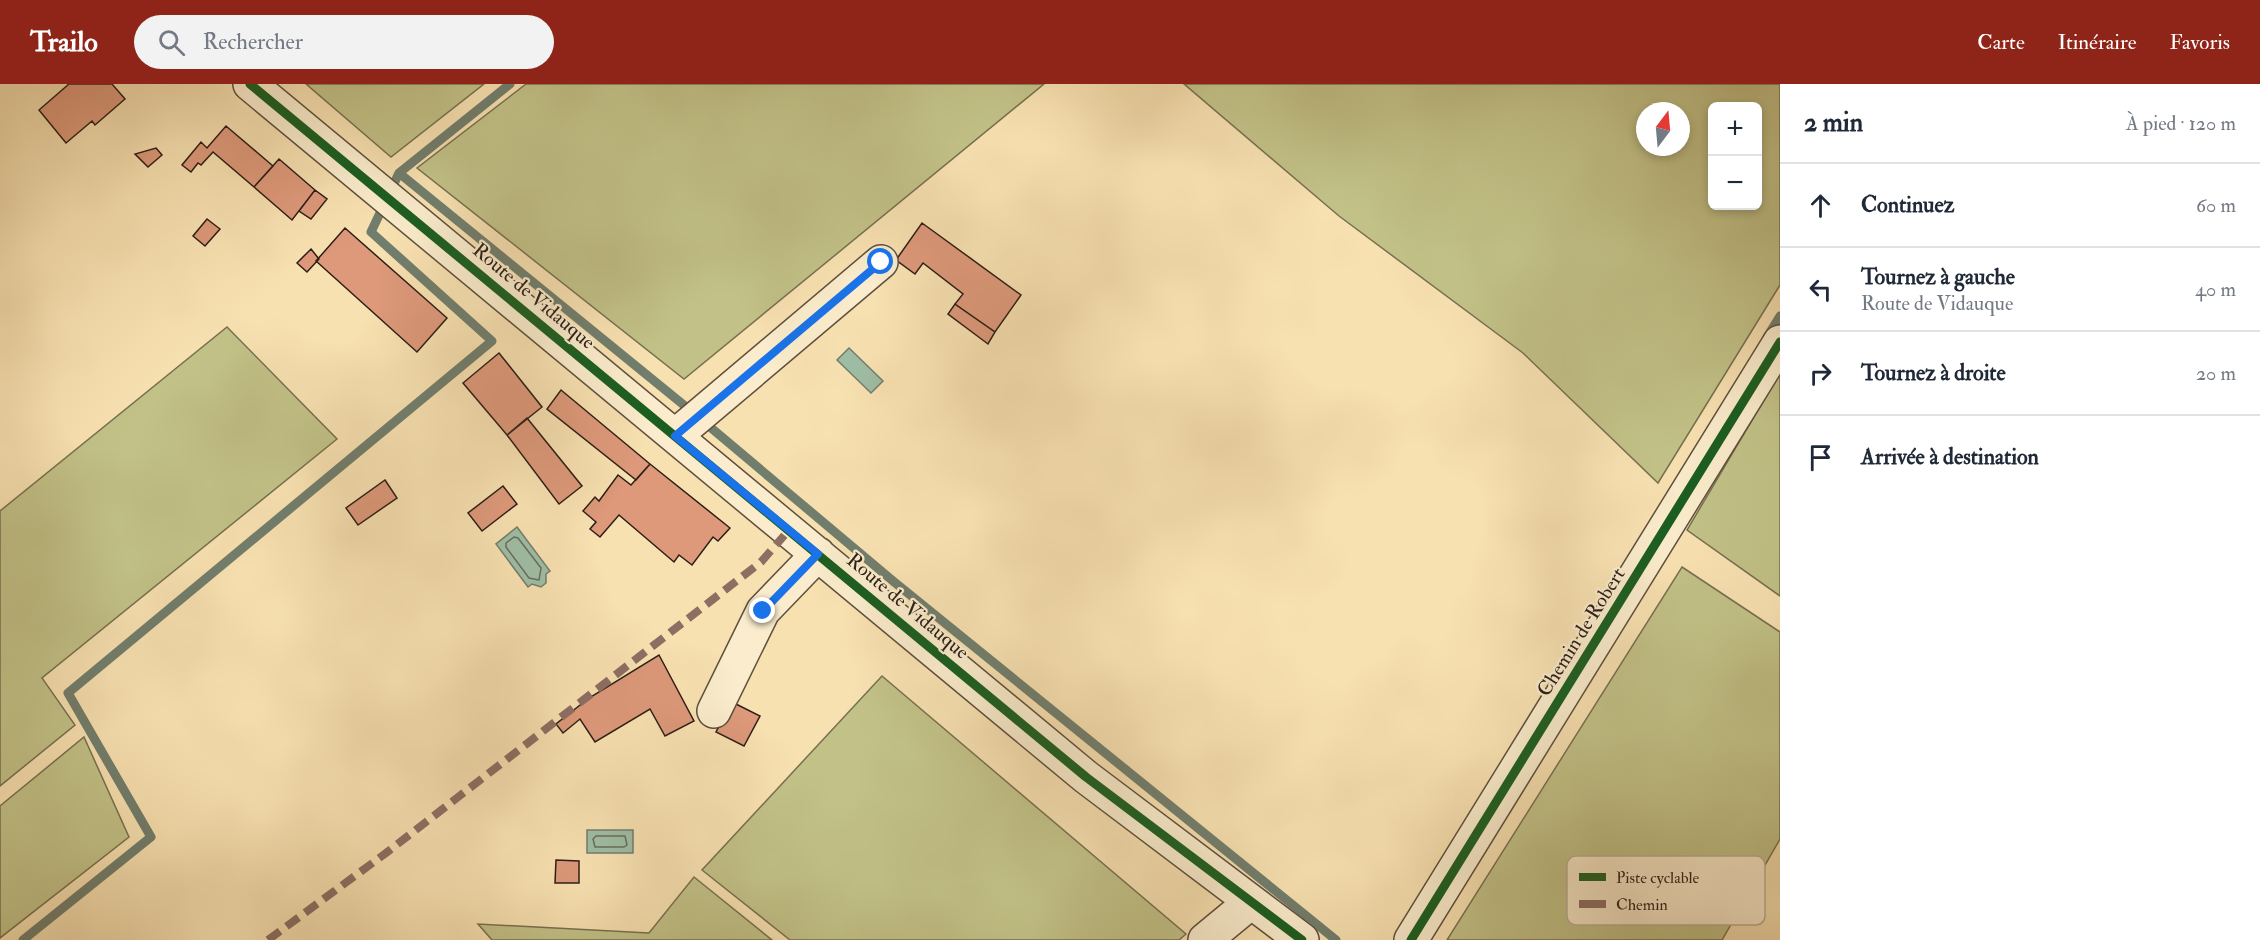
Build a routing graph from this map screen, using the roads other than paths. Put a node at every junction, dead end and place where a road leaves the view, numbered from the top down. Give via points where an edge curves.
1 (250, 84) edge
2 (881, 262) dead end
3 (1780, 342) edge
4 (675, 436) junction
5 (818, 554) junction
6 (714, 711) dead end
7 (1251, 902) junction
8 (1205, 940) edge
9 (1302, 940) edge
10 (1411, 940) edge

1 - 4 street, Route de Vidauque
2 - 4 street
3 - 10 street, Chemin de Robert
4 - 5 street, Route de Vidauque
5 - 6 street via 763,611
5 - 7 street, Route de Vidauque via 1086,777
7 - 8 street
7 - 9 street, Route de Vidauque

